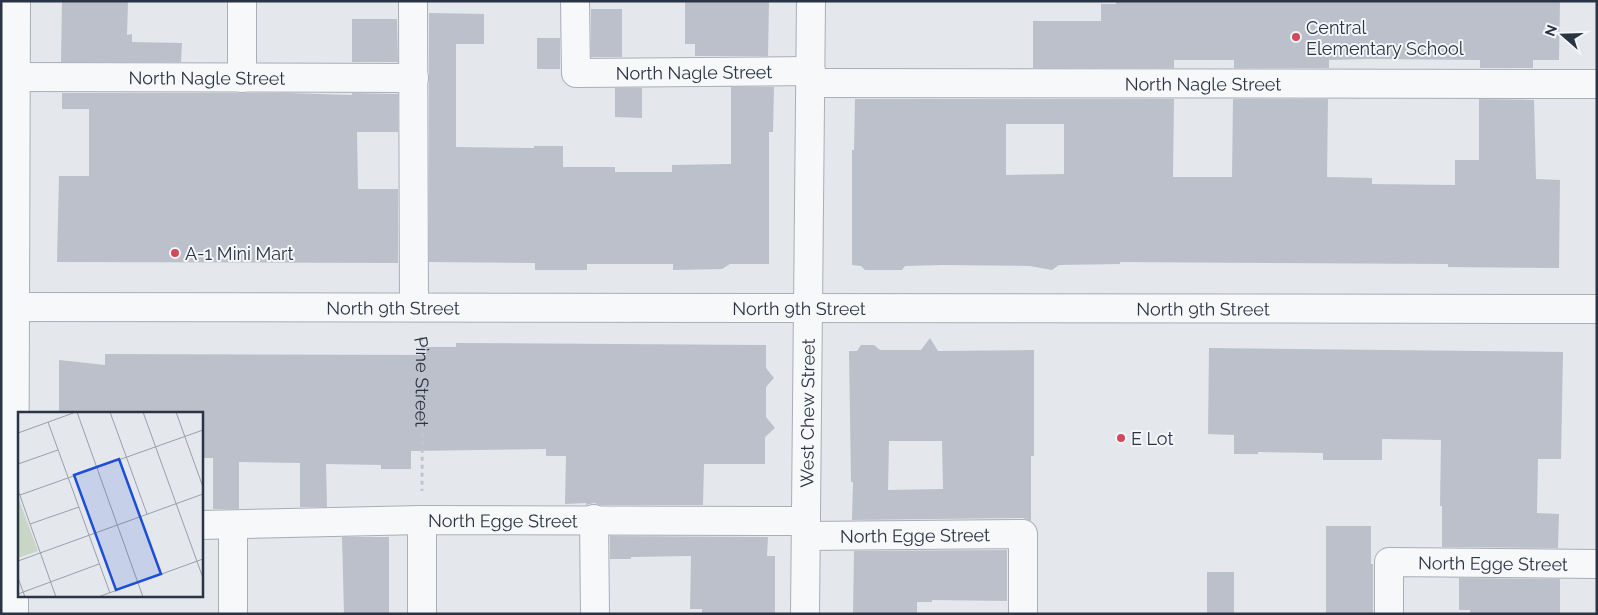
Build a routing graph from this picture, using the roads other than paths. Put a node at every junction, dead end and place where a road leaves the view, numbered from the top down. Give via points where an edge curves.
1 (16, 1) edge
2 (242, 1) edge
3 (413, 1) edge
4 (575, 1) edge
5 (811, 1) edge
6 (9, 77) edge
7 (811, 77) junction
8 (242, 78) junction
9 (414, 78) junction
10 (1597, 84) edge
11 (8, 307) edge
12 (414, 308) junction
13 (809, 308) junction
14 (1597, 310) edge
15 (594, 519) junction
16 (422, 520) junction
17 (202, 525) edge
18 (233, 525) junction
19 (806, 528) junction
20 (12, 529) edge
21 (1597, 564) edge
22 (14, 614) edge
23 (233, 614) edge
24 (422, 614) edge
25 (595, 614) edge
26 (805, 614) edge
27 (1023, 614) edge
28 (1389, 614) edge

1 - 6 street
2 - 8 street
3 - 9 street
4 - 7 street, North Nagle Street via 576,72
5 - 7 street, West Chew Street
6 - 8 street, North Nagle Street
6 - 11 street
7 - 10 street, North Nagle Street
7 - 13 street, West Chew Street
8 - 9 street, North Nagle Street
9 - 12 street
11 - 12 street, North 9th Street
11 - 20 street
12 - 13 street, North 9th Street
13 - 14 street, North 9th Street
13 - 19 street, West Chew Street
15 - 16 street, North Egge Street
15 - 19 street, North Egge Street
15 - 25 street
16 - 18 street, North Egge Street
16 - 24 street
17 - 18 street, North Egge Street
18 - 23 street
19 - 26 street, West Chew Street
19 - 27 street, North Egge Street via 1023,534
20 - 22 street
21 - 28 street, North Egge Street via 1389,562

